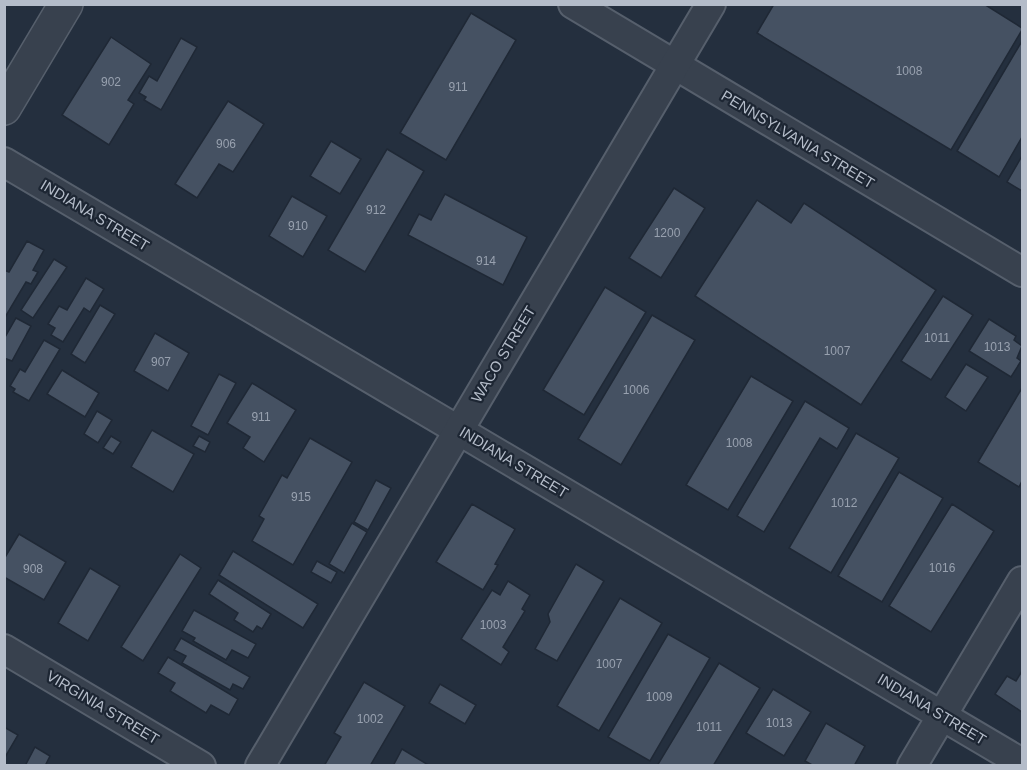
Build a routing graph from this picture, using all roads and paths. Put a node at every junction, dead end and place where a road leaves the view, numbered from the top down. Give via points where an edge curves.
1 (66, 4) edge
2 (573, 4) edge
3 (711, 4) edge
4 (674, 65) junction
5 (4, 108) edge
6 (4, 162) edge
7 (1023, 272) edge
8 (458, 429) junction
9 (1023, 580) edge
10 (4, 649) edge
11 (942, 715) junction
12 (1023, 763) edge
13 (201, 765) edge
14 (260, 765) edge
15 (912, 765) edge

1 - 5 street
2 - 4 street, PENNSYLVANIA STREET
3 - 4 street, WACO STREET
4 - 7 street, PENNSYLVANIA STREET
4 - 8 street, WACO STREET
6 - 8 street, INDIANA STREET
8 - 11 street, INDIANA STREET
8 - 14 street, WACO STREET
9 - 11 street
10 - 13 street, VIRGINIA STREET
11 - 12 street, INDIANA STREET
11 - 15 street

